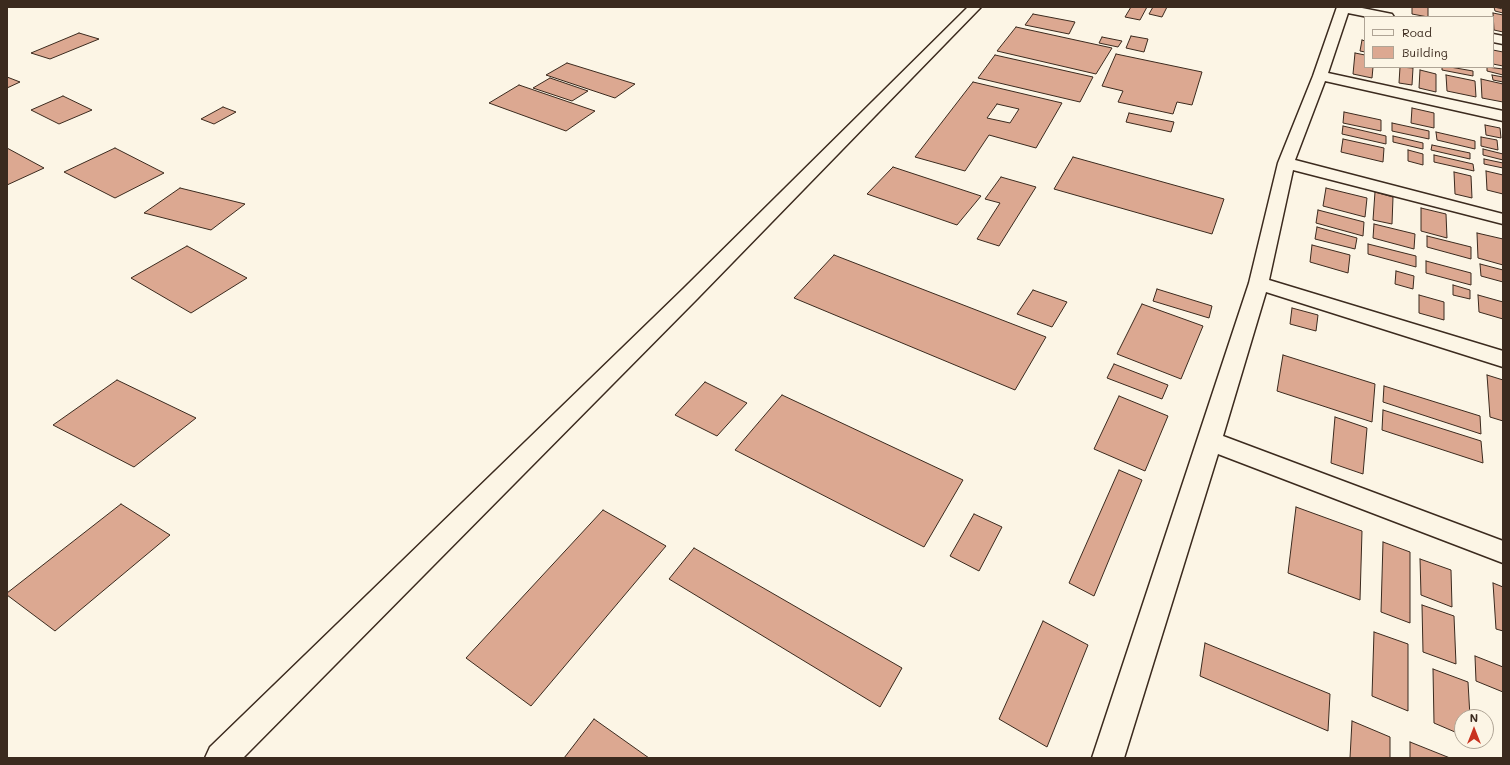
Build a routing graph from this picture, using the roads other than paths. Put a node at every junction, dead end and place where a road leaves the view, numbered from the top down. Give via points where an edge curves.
1 (975, 7) edge
2 (1344, 8) edge
3 (1382, 16) edge
4 (1320, 76) junction
5 (1503, 116) edge
6 (1286, 163) junction
7 (1503, 220) edge
8 (1259, 283) junction
9 (1503, 358) edge
10 (1210, 441) junction
11 (1503, 552) edge
12 (221, 758) edge
13 (1108, 758) edge

1 - 12 street via 690,294
2 - 3 street
2 - 4 street
4 - 5 street
4 - 6 street
6 - 7 street
6 - 8 street
8 - 9 street
8 - 10 street
10 - 11 street
10 - 13 street

